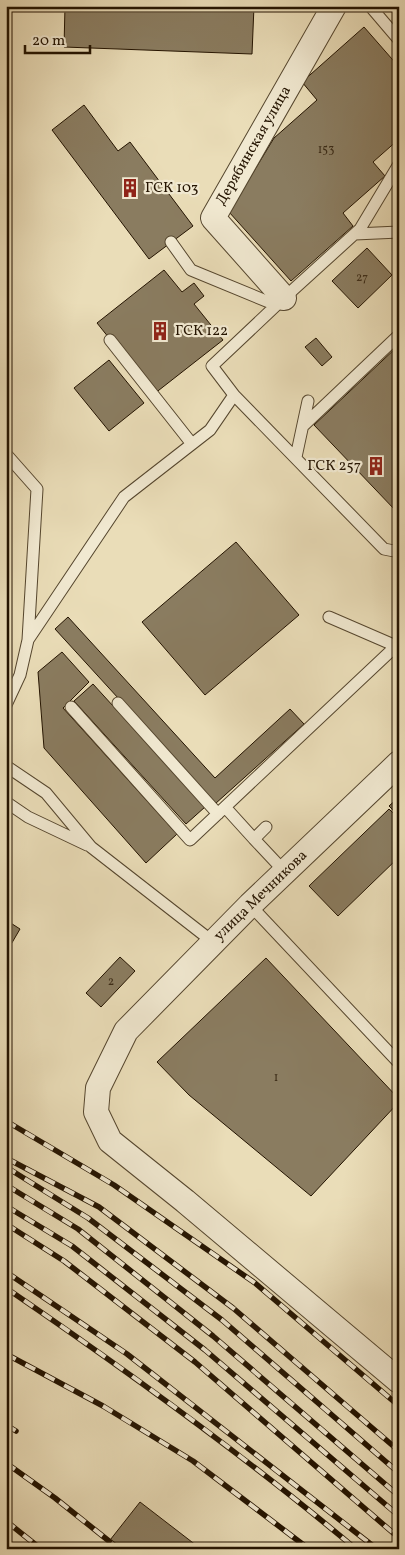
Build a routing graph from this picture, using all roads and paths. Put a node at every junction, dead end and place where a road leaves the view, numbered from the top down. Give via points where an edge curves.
1 (334, 6) edge
2 (370, 6) edge
3 (399, 40) edge
4 (399, 164) edge
5 (399, 232) edge
6 (355, 234) junction
7 (171, 242) dead end
8 (280, 301) junction
9 (399, 335) edge
10 (110, 340) dead end
11 (234, 395) junction
12 (308, 401) dead end
13 (303, 426) junction
14 (192, 444) junction
15 (6, 454) edge
16 (296, 457) junction
17 (399, 552) edge
18 (329, 617) dead end
19 (28, 640) junction
20 (397, 648) edge
21 (118, 703) dead end
22 (6, 705) edge
23 (71, 706) dead end
24 (399, 763) edge
25 (6, 766) edge
26 (6, 802) edge
27 (222, 811) junction
28 (266, 827) dead end
29 (254, 839) junction
30 (91, 847) junction
31 (285, 872) junction
32 (250, 905) junction
33 (213, 942) junction
34 (399, 1063) edge
35 (399, 1381) edge

1 - 8 street, Дерябинская улица via 212,218
2 - 3 lane
4 - 6 lane
5 - 6 lane
6 - 8 lane
7 - 8 lane via 191,270
8 - 11 lane via 212,366
9 - 13 lane
10 - 14 lane
11 - 14 lane via 210,430
11 - 16 lane
12 - 13 lane
13 - 16 lane
14 - 19 lane via 124,497
15 - 19 lane via 38,489
16 - 17 lane via 384,549
18 - 20 lane
19 - 22 lane via 20,675
20 - 27 lane
21 - 27 lane
23 - 27 lane via 190,840
24 - 31 street, улица Мечникова
25 - 30 lane via 46,792
26 - 30 lane via 28,817
27 - 29 lane
28 - 29 lane
29 - 31 lane
30 - 33 lane
31 - 32 street, улица Мечникова
32 - 33 street, улица Мечникова
32 - 34 lane
33 - 35 street, улица Мечникова via 126,1031 98,1088 96,1112 110,1141

